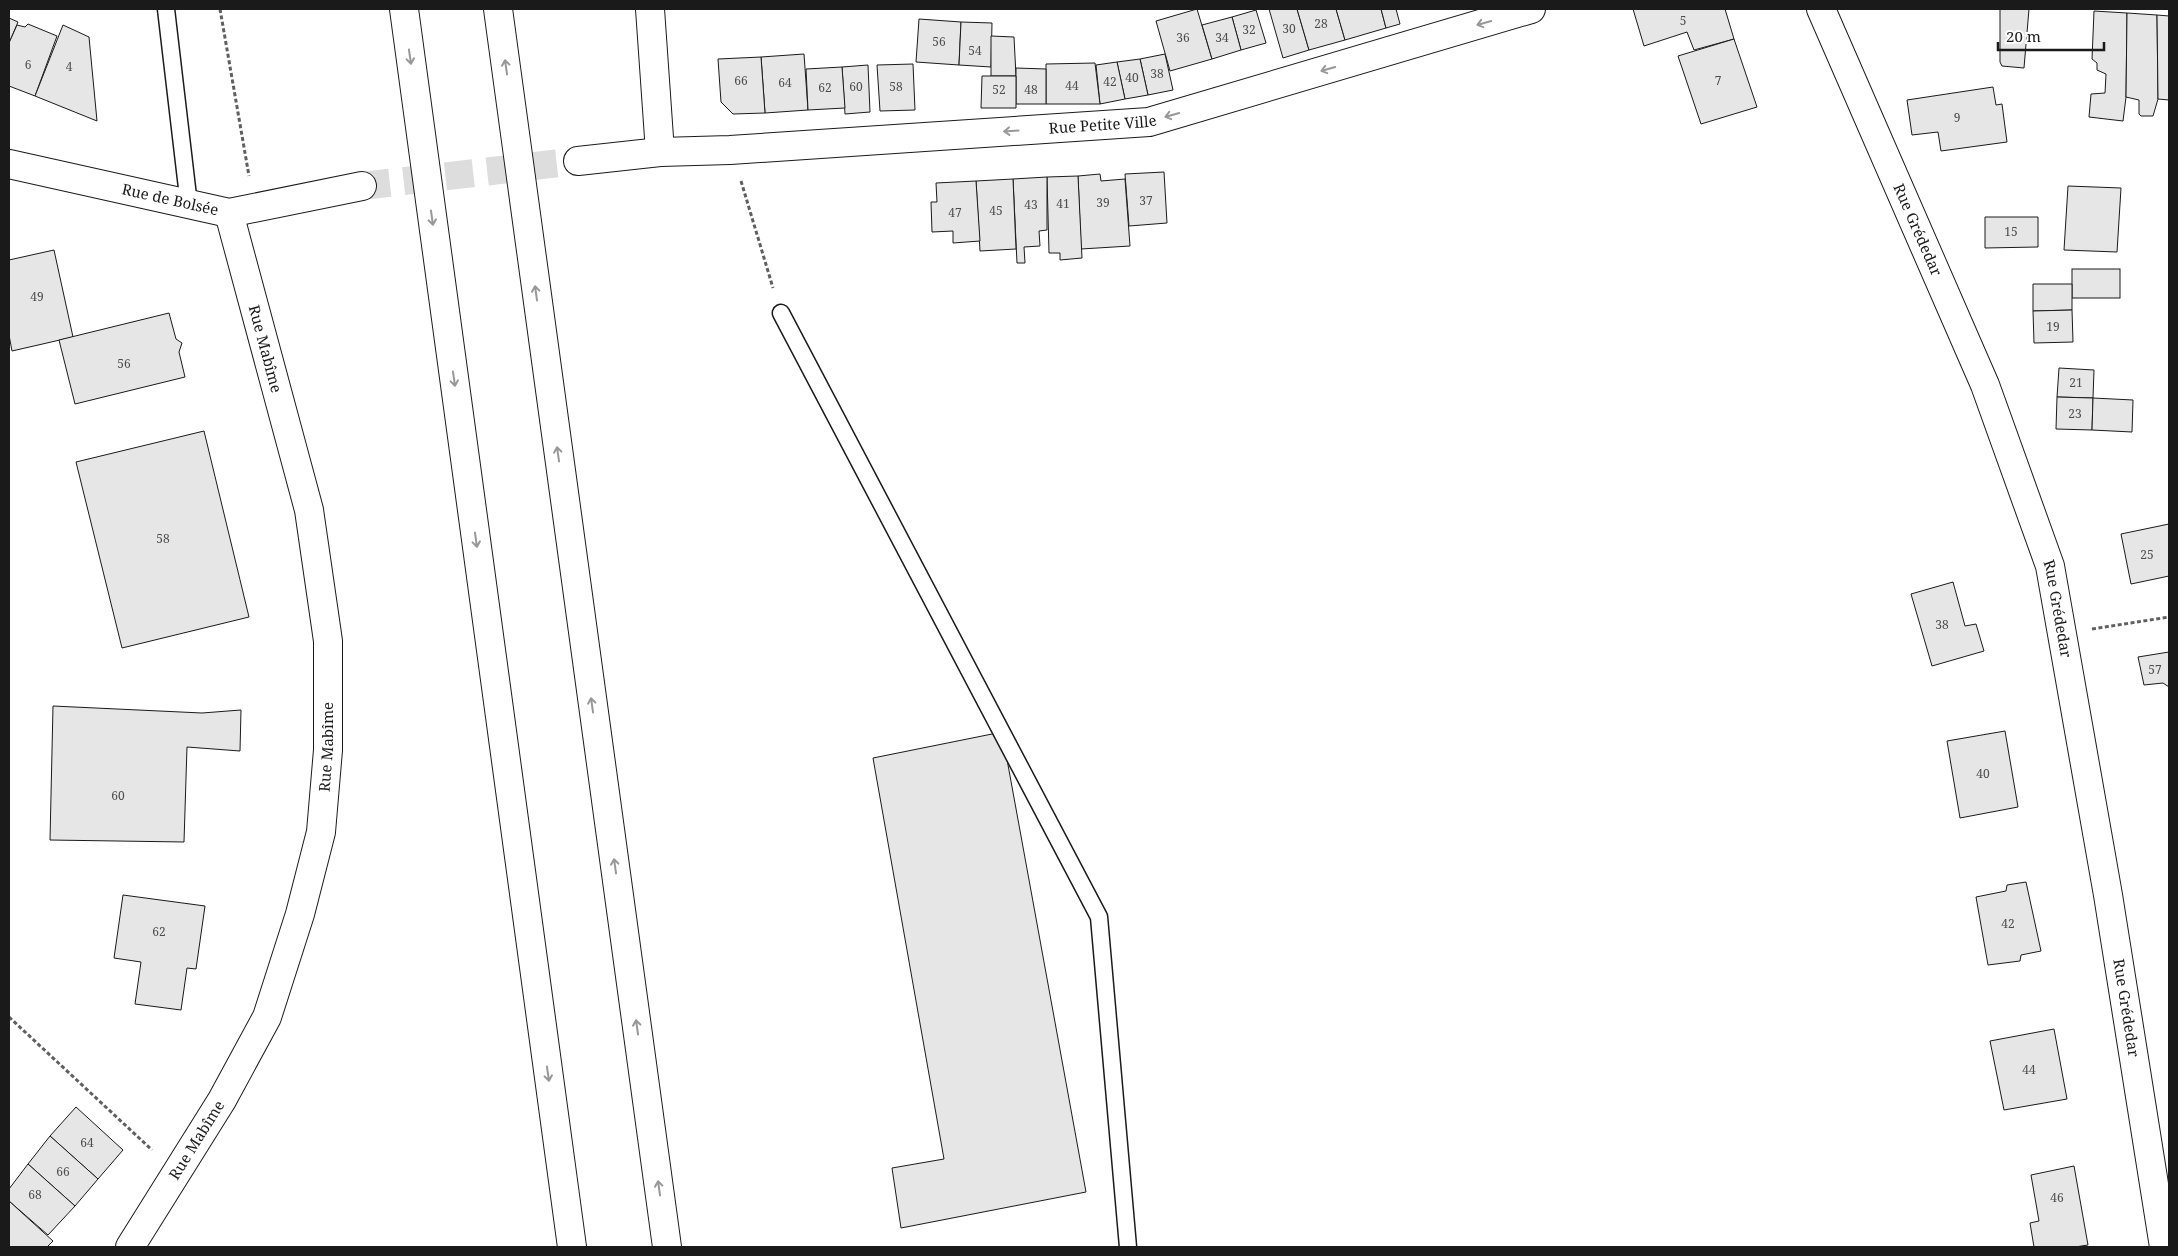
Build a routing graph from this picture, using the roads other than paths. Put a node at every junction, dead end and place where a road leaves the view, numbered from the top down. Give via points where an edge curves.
1 (166, 9) edge
2 (404, 9) edge
3 (498, 9) edge
4 (650, 9) edge
5 (1530, 9) edge
6 (1821, 9) edge
7 (660, 152) junction
8 (578, 161) tunnel mouth
9 (9, 164) edge
10 (362, 186) tunnel mouth
11 (189, 205) junction
12 (241, 211) junction
13 (781, 314) road end
14 (667, 1244) edge
15 (130, 1247) edge
16 (572, 1247) edge
17 (1128, 1247) edge
18 (2164, 1247) edge

1 - 11 lane
2 -> 16 main road
14 -> 3 main road
4 - 7 main road
5 -> 7 main road, Rue Petite Ville via 1149,122
6 - 18 main road, Rue Grédedar via 1985,385 2050,566 2108,895
7 - 8 main road, Rue Petite Ville
9 - 11 main road, Rue de Bolsée
10 - 12 main road, Rue de Bolsée
11 - 12 main road, Rue de Bolsée
12 - 15 main road, Rue Mabîme via 308,510 328,641 328,750 321,832 300,914 267,1017 222,1100
13 - 17 lane via 1099,917

